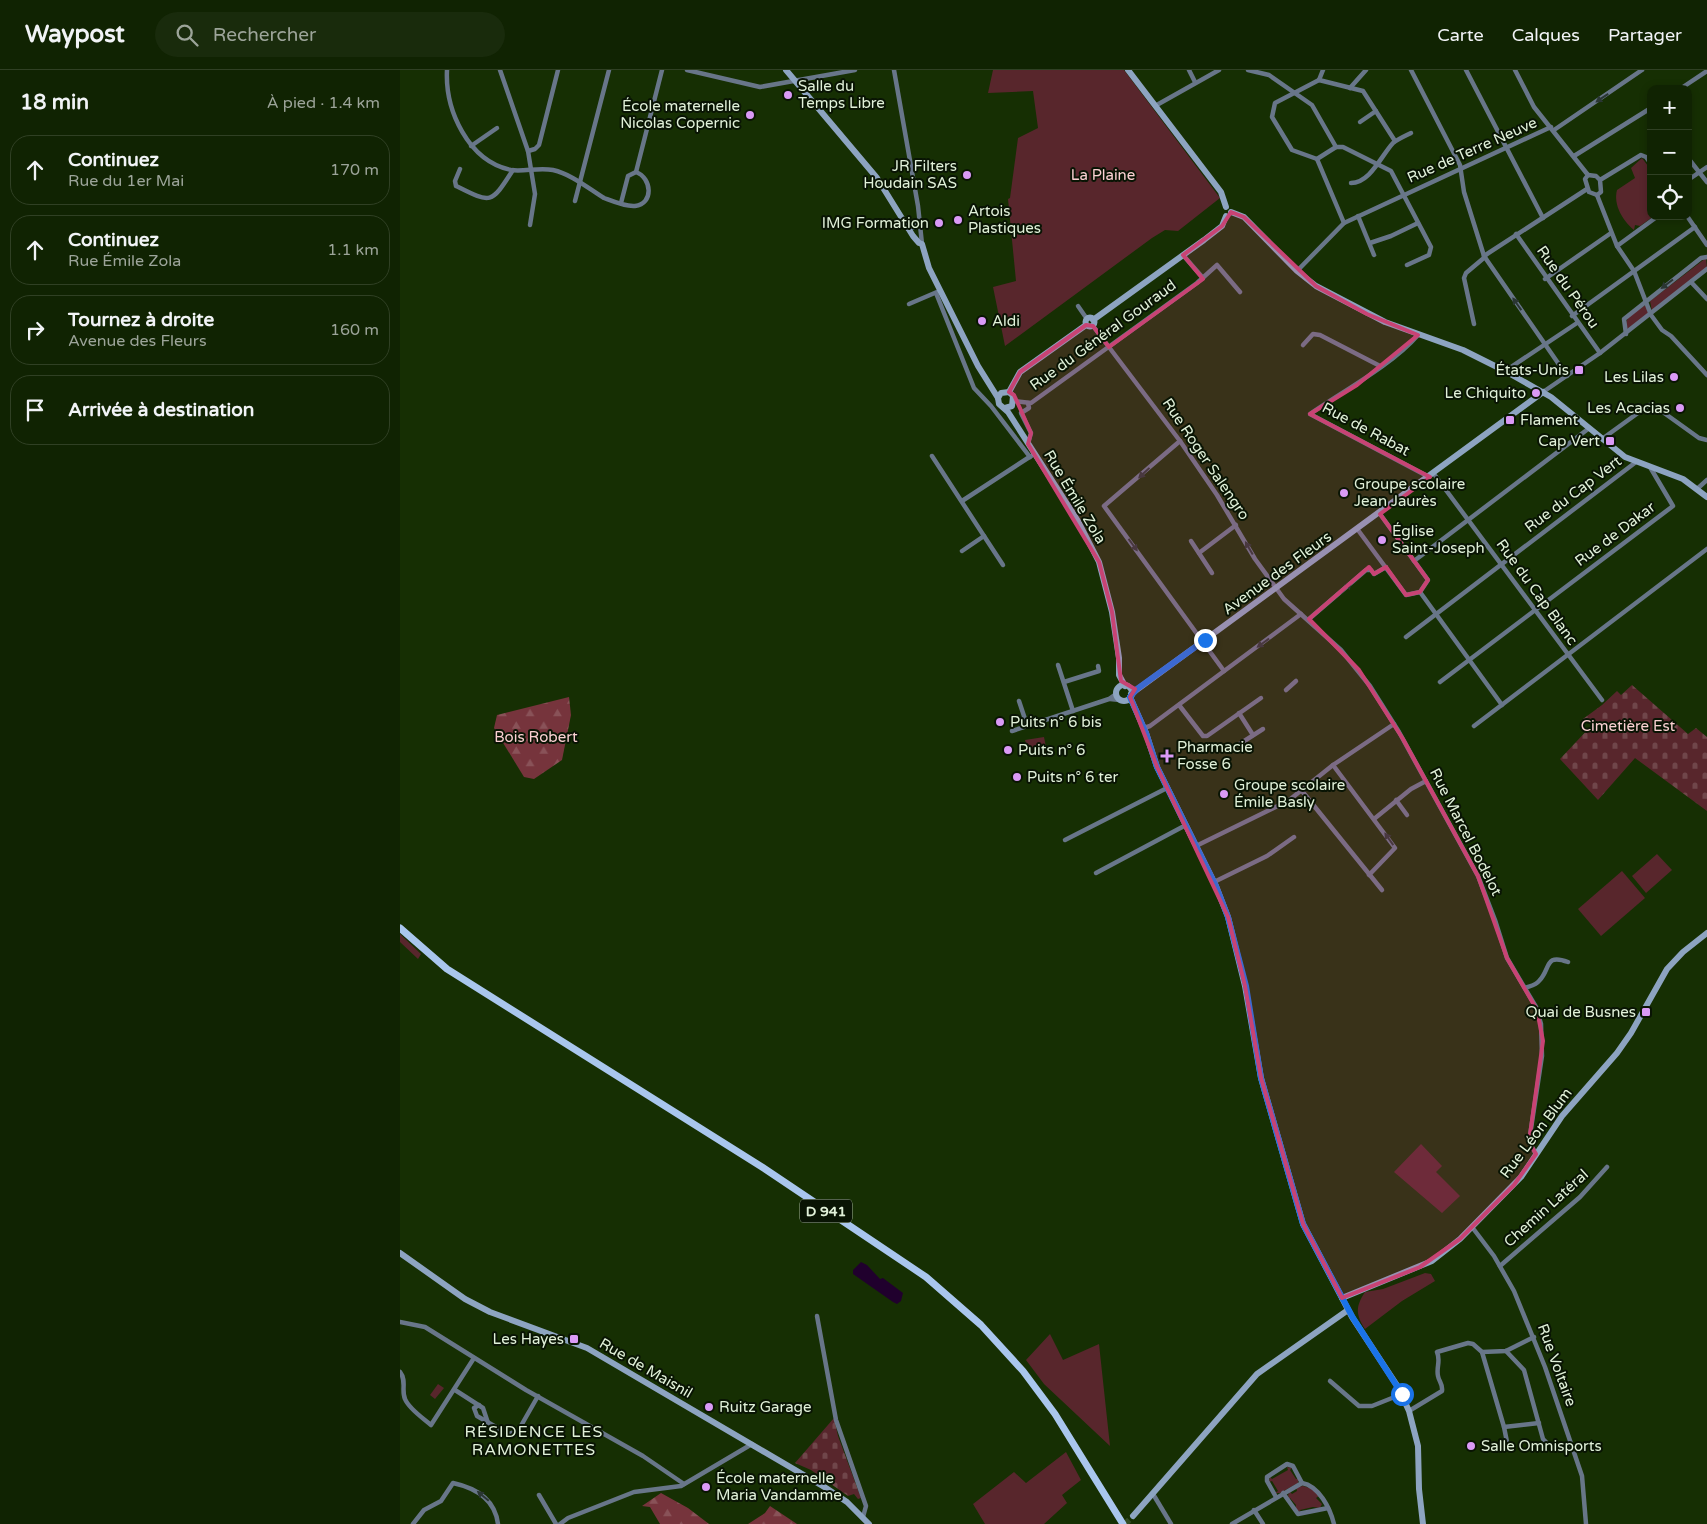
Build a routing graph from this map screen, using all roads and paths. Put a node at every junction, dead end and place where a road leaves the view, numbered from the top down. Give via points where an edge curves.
1 (447, 70) edge
2 (500, 70) edge
3 (558, 70) edge
4 (609, 70) edge
5 (662, 70) edge
6 (686, 70) edge
7 (786, 70) edge
8 (855, 70) edge
9 (894, 70) edge
10 (1128, 70) edge
11 (1190, 70) edge
12 (1219, 70) edge
13 (1248, 70) edge
14 (1322, 70) edge
15 (1366, 70) edge
16 (1411, 70) edge
17 (1466, 70) edge
18 (1515, 70) edge
19 (1642, 70) edge
20 (1707, 71) edge
21 (1271, 72) edge
22 (794, 79) junction
23 (1320, 80) junction
24 (1195, 82) junction
25 (1686, 85) edge
26 (1350, 88) junction
27 (1294, 92) junction
28 (1155, 106) junction
29 (1647, 110) edge
30 (1376, 111) junction
31 (1360, 122) dead end
32 (497, 128) dead end
33 (1552, 129) junction
34 (1411, 133) dead end
35 (1395, 141) junction
36 (471, 146) junction
37 (1336, 146) junction
38 (1506, 148) junction
39 (528, 151) junction
40 (1574, 156) junction
41 (1647, 158) edge
42 (1317, 159) junction
43 (1376, 164) junction
44 (1692, 164) edge
45 (1707, 167) edge
46 (460, 169) dead end
47 (531, 169) junction
48 (1460, 169) junction
49 (513, 170) junction
50 (636, 172) junction
51 (1698, 173) junction
52 (1588, 175) junction
53 (1692, 177) edge
54 (1600, 180) junction
55 (1707, 182) edge
56 (580, 183) junction
57 (1350, 183) dead end
58 (1587, 189) junction
59 (1403, 195) junction
60 (1598, 195) junction
61 (575, 201) dead end
62 (621, 203) junction
63 (1228, 212) junction
64 (1358, 216) junction
65 (1543, 218) junction
66 (1653, 220) edge
67 (1690, 220) edge
68 (920, 223) junction
69 (1344, 223) junction
70 (1418, 223) junction
71 (530, 225) dead end
72 (1695, 227) junction
73 (908, 228) junction
74 (1611, 233) junction
75 (1516, 234) junction
76 (1370, 243) junction
77 (922, 244) junction
78 (1707, 245) edge
79 (1617, 246) junction
80 (1183, 255) junction
81 (1374, 255) dead end
82 (1484, 257) junction
83 (1707, 257) edge
84 (1407, 265) dead end
85 (1707, 269) edge
86 (1297, 271) junction
87 (1634, 271) junction
88 (1203, 278) junction
89 (1545, 278) junction
90 (1691, 282) junction
91 (938, 292) junction
92 (1240, 292) dead end
93 (1707, 299) edge
94 (1645, 301) junction
95 (910, 304) dead end
96 (1078, 306) dead end
97 (1651, 314) junction
98 (1572, 316) junction
99 (1090, 322) junction
100 (1577, 323) junction
101 (1474, 324) dead end
102 (1626, 334) junction
103 (1418, 335) junction
104 (1545, 344) junction
105 (1303, 345) dead end
106 (1109, 347) junction
107 (1600, 354) junction
108 (1380, 366) junction
109 (1505, 371) junction
110 (1707, 374) edge
111 (1567, 376) junction
112 (985, 378) junction
113 (1007, 392) junction
114 (1543, 392) junction
115 (998, 398) junction
116 (1028, 403) junction
117 (1005, 407) junction
118 (1588, 429) junction
119 (1602, 439) junction
120 (1707, 440) edge
121 (1180, 441) junction
122 (1028, 444) junction
123 (1032, 455) junction
124 (932, 456) dead end
125 (1636, 462) junction
126 (1650, 467) junction
127 (1432, 476) junction
128 (1707, 480) edge
129 (1697, 489) junction
130 (1707, 497) edge
131 (962, 501) junction
132 (1380, 514) junction
133 (1468, 519) junction
134 (1236, 525) junction
135 (1358, 530) junction
136 (984, 536) junction
137 (1191, 541) dead end
138 (1707, 549) edge
139 (962, 551) dead end
140 (1199, 553) junction
141 (1414, 561) junction
142 (1501, 564) junction
143 (1003, 565) dead end
144 (1386, 567) junction
145 (1212, 573) dead end
146 (1276, 588) junction
147 (1420, 592) junction
148 (1535, 610) junction
149 (1302, 614) junction
150 (1435, 614) junction
151 (1308, 619) junction
152 (1406, 637) dead end
153 (1202, 642) junction
154 (1568, 655) junction
155 (1469, 660) junction
156 (1058, 665) dead end
157 (1098, 666) dead end
158 (1224, 671) junction
159 (1296, 681) dead end
160 (1064, 682) junction
161 (1440, 682) dead end
162 (1286, 690) dead end
163 (1126, 693) junction
164 (1261, 698) dead end
165 (1602, 700) dead end
166 (1019, 701) dead end
167 (1179, 705) junction
168 (1502, 705) junction
169 (1073, 711) junction
170 (1239, 713) junction
171 (1394, 724) junction
172 (1027, 726) junction
173 (1474, 726) dead end
174 (1144, 728) junction
175 (1264, 729) dead end
176 (1012, 731) dead end
177 (1253, 735) junction
178 (1238, 745) dead end
179 (1333, 765) junction
180 (1426, 781) junction
181 (1168, 788) junction
182 (1302, 791) junction
183 (1396, 800) junction
184 (1407, 815) dead end
185 (1374, 819) junction
186 (1186, 825) junction
187 (1294, 837) dead end
188 (1065, 840) dead end
189 (1196, 846) junction
190 (1096, 873) dead end
191 (1369, 875) junction
192 (1214, 882) junction
193 (1382, 890) dead end
194 (400, 928) edge
195 (1707, 933) edge
196 (1568, 962) dead end
197 (1525, 988) junction
198 (1536, 1154) junction
199 (1607, 1167) dead end
200 (1472, 1227) junction
201 (400, 1253) edge
202 (1500, 1266) junction
203 (1342, 1298) junction
204 (1348, 1310) junction
205 (817, 1316) dead end
206 (400, 1322) edge
207 (1534, 1337) junction
208 (1506, 1351) junction
209 (1482, 1352) junction
210 (474, 1358) junction
211 (400, 1372) edge
212 (1330, 1381) dead end
213 (455, 1390) junction
214 (1402, 1394) junction
215 (538, 1396) junction
216 (479, 1405) junction
217 (1410, 1411) junction
218 (488, 1423) junction
219 (1539, 1423) junction
220 (1504, 1427) junction
221 (1546, 1442) dead end
222 (752, 1444) junction
223 (1508, 1447) dead end
224 (1302, 1483) junction
225 (684, 1484) junction
226 (1283, 1493) junction
227 (1153, 1494) junction
228 (540, 1495) dead end
229 (1276, 1497) junction
230 (1328, 1508) junction
231 (1254, 1510) junction
232 (1133, 1516) tunnel mouth
233 (863, 1517) junction
234 (1122, 1522) edge
235 (413, 1524) edge
236 (498, 1524) edge
237 (558, 1524) edge
238 (870, 1524) edge
239 (1170, 1524) edge
240 (1232, 1524) edge
241 (1263, 1524) edge
242 (1334, 1524) edge
243 (1423, 1524) edge
244 (1586, 1524) edge

1 - 36 street via 452,107
2 - 39 street
3 - 39 street via 539,145
4 - 56 street
5 - 50 street
6 - 22 street via 752,86 781,84
7 - 22 street
8 - 22 street
9 - 68 street
10 - 28 street
11 - 24 street
12 - 24 street
13 - 21 street
14 - 23 street
15 - 26 street
16 - 48 street
17 - 38 street
18 - 33 street via 1534,107
19 -> 33 street, Rue de Terre Neuve
20 - 25 street
21 - 27 street
22 - 73 street via 877,178
23 - 26 street
23 - 27 street
24 - 28 street
26 - 30 street via 1363,91
27 - 37 street via 1312,105
27 - 42 street via 1275,103 1272,117 1292,150
28 - 63 street via 1222,192
29 - 40 street
30 - 31 street
30 - 35 street
32 - 36 street
33 - 38 street, Rue de Terre Neuve
33 - 40 street
34 - 35 street
35 - 43 street
36 - 49 street via 490,162
37 - 42 street
37 - 43 street
38 - 48 street, Rue de Terre Neuve
38 - 65 street
39 - 47 street
40 - 52 street
41 - 54 street via 1641,155
42 - 69 street
43 - 57 street via 1367,178
43 - 59 street via 1391,171
44 - 51 street
45 - 51 street
46 - 49 street via 456,186 482,199 498,193
47 - 49 street
47 - 56 street via 554,170
47 - 71 street via 535,194
48 - 59 street, Rue de Terre Neuve
48 - 82 street
50 - 62 street via 628,176
50 - 62 street via 648,182 647,200 637,206
51 - 53 street
51 - 55 street
52 - 54 street
52 - 58 street via 1585,179
54 - 60 street via 1601,192
56 - 61 street
56 - 62 street via 604,198
58 - 60 street
58 - 65 street
59 - 64 street, Rue de Terre Neuve
59 - 70 street
60 - 74 street
63 - 80 street via 1222,226
63 - 86 street via 1244,217
64 - 69 street, Rue de Terre Neuve
64 - 76 street
65 - 75 street
66 - 79 street
67 - 72 street
68 - 73 street
68 - 77 street
69 - 86 street, Rue de Terre Neuve
70 - 76 street
70 - 84 street via 1431,247 1428,254
72 - 78 street
72 - 87 street
73 - 77 street via 916,241
74 - 79 street
74 - 89 street
75 - 82 street
75 - 89 street, Rue du Pérou
76 - 81 street
77 - 91 street
79 - 87 street
80 - 88 street
80 - 99 street
82 - 101 street via 1466,272 1464,278
104 -> 82 street
83 -> 94 street via 1701,258
85 - 90 street
86 - 103 street via 1350,305
87 - 94 street
87 - 98 street
88 - 92 street, Rue du Général Gouraud via 1217,265
88 - 106 street, Rue du Général Gouraud
89 - 98 street, Rue du Pérou
90 - 93 street
90 - 97 street
91 - 95 street
91 - 112 street
91 - 117 street via 951,333 977,391
94 - 97 street
94 - 102 street via 1624,319
96 - 99 street, Rue Roger Salengro
97 - 102 street
97 - 110 street via 1662,330
98 - 100 street, Rue du Pérou
99 - 106 street, Rue Roger Salengro
99 - 113 street via 1020,372
100 - 104 street
100 - 107 street, Rue du Pérou
102 - 107 street
103 - 108 street
103 - 109 street via 1469,353
104 - 109 street
104 - 111 street
105 - 108 street via 1312,334 1320,335
106 - 116 street, Rue du Général Gouraud
106 - 121 street, Rue Roger Salengro
107 - 111 street
108 - 127 street, Rue de Rabat via 1357,385 1310,414
109 - 114 street
111 - 114 street
112 - 113 street
112 - 115 street
113 - 115 street
113 - 117 street via 1013,396
114 - 118 street
114 - 127 street, Avenue des Fleurs
115 - 117 street
116 - 117 street, Rue du Général Gouraud
116 - 122 street via 1029,408 1021,413 1031,432
117 - 122 street, Rue Émile Zola
117 - 123 street
118 - 119 street
118 - 133 street
119 - 120 street via 1648,405 1653,405
119 - 125 street
121 - 134 street, Rue Roger Salengro
121 -> 153 street via 1104,506
122 - 123 street, Rue Émile Zola
123 - 131 street
123 - 163 street, Rue Émile Zola via 1078,521 1099,562 1109,597
124 - 131 street
125 - 126 street
125 - 142 street, Rue du Cap Vert
126 - 129 street via 1683,479
126 - 148 street, Rue de Dakar via 1673,506
127 - 132 street, Avenue des Fleurs
127 - 133 street, Rue du Cap Blanc
128 - 129 street
129 - 130 street
131 - 136 street
132 - 135 street, Avenue des Fleurs
132 - 141 street
133 - 141 street
133 - 142 street, Rue du Cap Blanc
134 - 140 street
146 -> 134 street, Rue Roger Salengro
135 - 144 street
135 - 146 street, Avenue des Fleurs
136 - 139 street
136 - 143 street
137 - 140 street
138 - 154 street
140 - 145 street
141 - 147 street via 1428,580
142 - 148 street, Rue du Cap Blanc
142 - 150 street, Rue du Cap Vert
144 - 147 street via 1406,595
151 -> 144 street via 1366,570 1374,574
146 - 149 street, Rue Marcel Bodelot
146 - 153 street, Avenue des Fleurs
147 - 150 street
148 - 154 street, Rue du Cap Blanc
148 - 155 street
149 - 151 street, Rue Marcel Bodelot
149 -> 158 street
150 - 152 street, Rue du Cap Vert
150 - 155 street
151 - 171 street, Rue Marcel Bodelot via 1359,670
153 - 158 street
153 - 163 street, Avenue des Fleurs
154 - 165 street, Rue du Cap Blanc
154 - 168 street
155 - 161 street
155 - 168 street
156 - 160 street
157 - 160 street via 1099,671
158 - 167 street
159 - 162 street
160 - 169 street
163 - 169 street
163 - 174 street
164 - 170 street
166 - 172 street
167 - 170 street via 1203,736 1208,736
167 - 174 street
168 - 173 street
169 - 172 street
170 - 177 street
171 - 179 street
171 - 180 street, Rue Marcel Bodelot
172 - 176 street
174 - 181 street
175 - 177 street
177 - 178 street
179 - 182 street
179 - 185 street
180 - 183 street
180 - 197 street, Rue Marcel Bodelot via 1478,876 1506,958
181 - 186 street
181 - 188 street
182 - 189 street via 1281,805
182 - 191 street
183 - 184 street
183 - 185 street
191 -> 185 street via 1395,848
186 - 189 street
186 - 190 street
187 - 192 street via 1267,856
189 - 192 street
191 - 193 street
192 - 203 street via 1238,952 1261,1078 1294,1199 1303,1224
194 - 234 main road, D 941 via 447,969 762,1167 880,1244 933,1283 981,1325 1023,1371 1055,1414
195 - 198 street, Rue Léon Blum via 1667,969 1626,1040 1562,1116
196 - 197 street via 1560,959 1550,961 1541,980
197 - 198 street, Rue Marcel Bodelot via 1537,1010 1543,1041 1529,1142
198 - 200 street, Rue Léon Blum via 1520,1177
199 - 202 street, Chemin Latéral via 1580,1197
200 - 202 street, Rue Voltaire
200 - 203 street, Rue Léon Blum via 1450,1249 1432,1261
201 - 222 street, Rue de Maisnil via 465,1299 490,1312 587,1348
202 - 207 street, Rue Voltaire via 1521,1304
203 - 204 street
204 - 214 street
204 - 227 street via 1257,1374
205 - 233 street via 836,1420 866,1506
206 - 210 street via 425,1327
207 - 208 street
207 - 244 street, Rue Voltaire via 1582,1476
208 - 209 street
208 - 219 street via 1524,1370
209 - 217 street via 1468,1343 1437,1352 1441,1360 1438,1375 1442,1391
209 - 220 street
210 - 213 street
210 - 215 street
211 - 213 street via 405,1380 406,1402 431,1425
212 - 214 street via 1359,1406 1372,1406
213 - 216 street
214 - 217 street
215 - 218 street via 518,1431 508,1434
215 - 225 street via 643,1456
216 - 218 street
216 - 218 street via 474,1412
217 - 243 street via 1418,1446
219 - 220 street
219 - 221 street
220 - 223 street
222 - 225 street via 748,1450
222 - 233 street, Rue de Maisnil via 826,1488
224 - 226 street
224 - 229 street via 1293,1466 1287,1464 1267,1477
224 - 230 street via 1312,1486
225 - 237 street via 665,1490 634,1492
226 - 229 street
226 - 230 street via 1298,1514
227 - 232 street
227 - 239 street
228 - 237 street
229 - 231 street
230 - 242 street
231 - 240 street
231 - 241 street
233 - 238 street, Rue de Maisnil
236 -> 235 street via 497,1512 479,1492 452,1483 441,1501 424,1510

